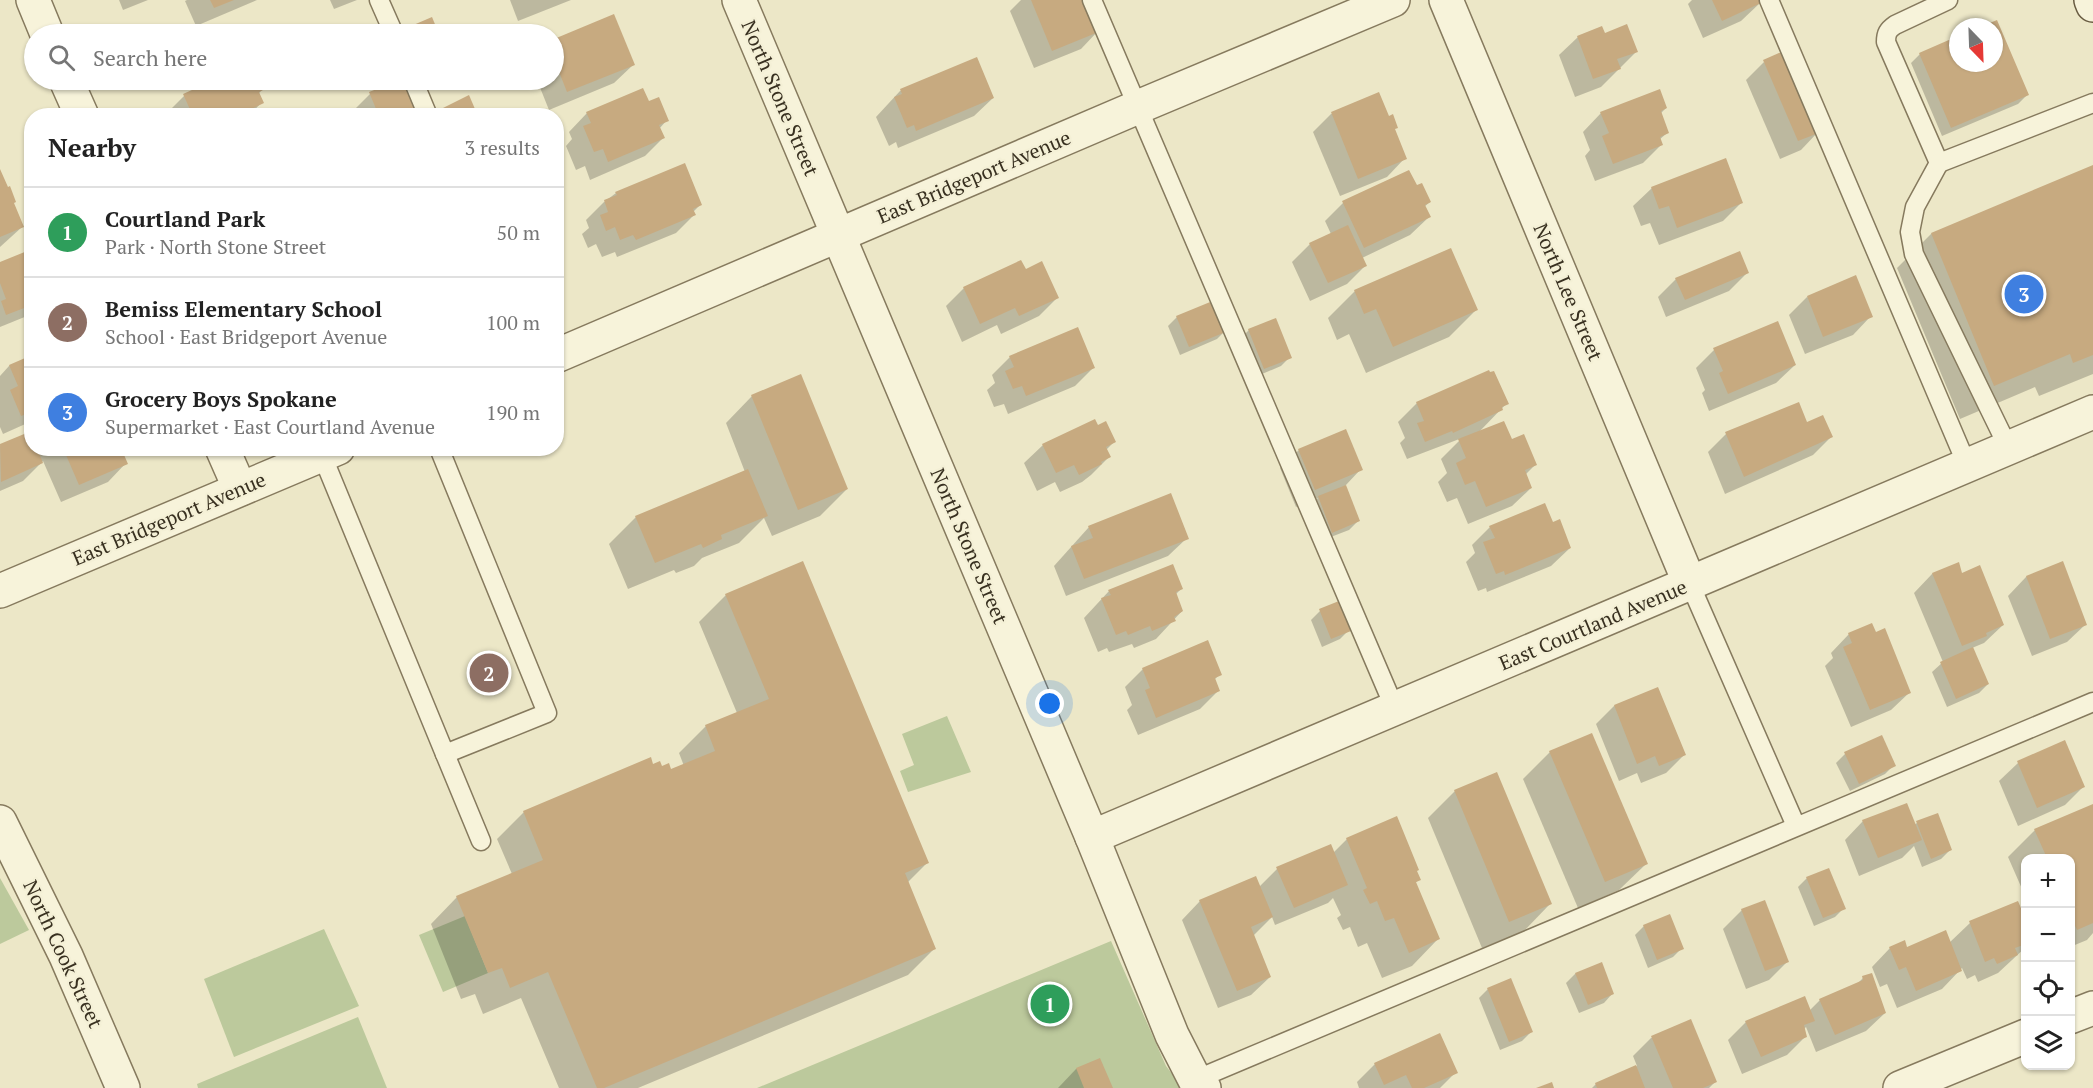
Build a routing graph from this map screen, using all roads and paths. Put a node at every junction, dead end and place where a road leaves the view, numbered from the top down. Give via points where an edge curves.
1 (33, 0) edge
2 (379, 0) edge
3 (739, 0) edge
4 (1092, 0) edge
5 (1393, 0) edge
6 (1446, 0) edge
7 (1769, 0) edge
8 (1948, 0) edge
9 (2091, 0) edge
10 (2093, 5) edge
11 (43, 24) edge
12 (390, 24) edge
13 (70, 90) edge
14 (417, 90) edge
15 (2093, 103) edge
16 (1138, 107) junction
17 (78, 108) edge
18 (425, 108) edge
19 (1939, 163) junction
20 (838, 237) junction
21 (564, 353) edge
22 (2093, 412) edge
23 (2008, 447) junction
24 (226, 456) edge
25 (320, 456) edge
26 (332, 456) edge
27 (443, 456) edge
28 (1967, 465) junction
29 (240, 489) junction
30 (1690, 584) junction
31 (0, 591) edge
32 (2093, 702) edge
33 (1395, 709) junction
34 (445, 754) junction
35 (0, 822) edge
36 (1796, 826) junction
37 (1092, 837) junction
38 (481, 842) dead end
39 (2093, 1008) edge
40 (2073, 1016) edge
41 (2021, 1038) edge
42 (1200, 1084) edge
43 (123, 1088) edge
44 (1900, 1088) edge

1 - 11 street
2 - 12 lane
3 - 20 street, North Stone Street
4 - 16 lane
5 - 16 street, East Bridgeport Avenue
6 - 30 street, North Lee Street
7 - 28 lane
8 - 19 lane via 1895,25 1886,37
9 - 10 street
13 - 17 street
14 - 18 lane
15 - 19 lane
16 - 20 street, East Bridgeport Avenue
16 - 33 lane
19 - 23 lane via 1915,207 1910,232 1914,254
20 - 21 street, East Bridgeport Avenue
20 - 37 street, North Stone Street
22 - 23 street, East Courtland Avenue
23 - 28 street, East Courtland Avenue
24 - 29 street
25 - 29 street, East Bridgeport Avenue
26 - 34 lane
27 - 34 lane via 547,712
28 - 30 street, East Courtland Avenue
29 - 31 street, East Bridgeport Avenue
30 - 33 street, East Courtland Avenue
30 - 36 lane
32 - 36 lane
33 - 37 street, East Courtland Avenue
34 - 38 lane
35 - 43 street, North Cook Street via 66,956
36 - 42 lane
37 - 42 street, North Stone Street via 1172,1035
39 - 40 street
41 - 44 street

